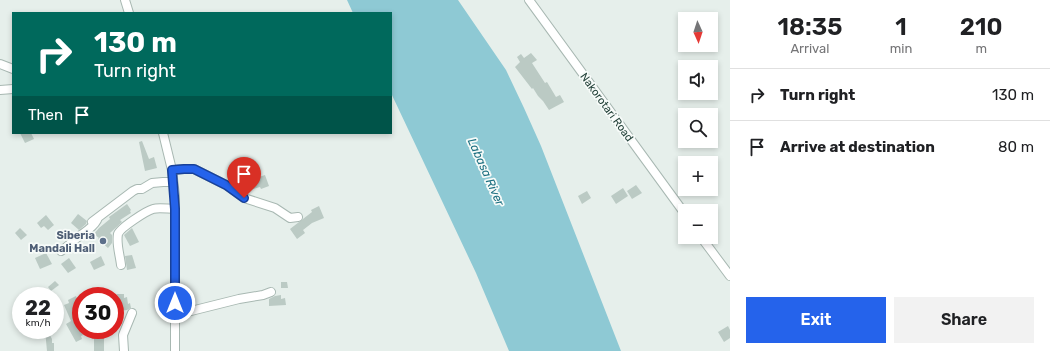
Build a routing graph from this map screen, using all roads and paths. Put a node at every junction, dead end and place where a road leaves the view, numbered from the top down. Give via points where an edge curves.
1 (125, 0) edge
2 (529, 0) edge
3 (129, 12) edge
4 (0, 64) edge
5 (12, 69) edge
6 (12, 89) edge
7 (0, 90) edge
8 (163, 134) edge
9 (172, 170) junction
10 (173, 182) junction
11 (678, 204) edge
12 (175, 209) junction
13 (298, 217) dead end
14 (707, 244) edge
15 (61, 251) dead end
16 (121, 265) dead end
17 (730, 276) edge
18 (271, 292) dead end
19 (132, 313) dead end
20 (174, 319) junction
21 (124, 351) edge
22 (174, 351) edge

1 - 3 street
2 - 11 street, Nakorotari Road
4 - 5 street
6 - 7 street
8 - 9 street
9 - 10 street
9 - 13 street via 194,169 226,185 244,198 275,208 290,218
10 - 12 street
10 - 15 street via 152,183 133,191
12 - 16 street via 154,209 120,229 118,248
12 - 20 street
14 - 17 street
18 - 20 street via 179,314
19 - 21 street via 123,335
20 - 22 street

